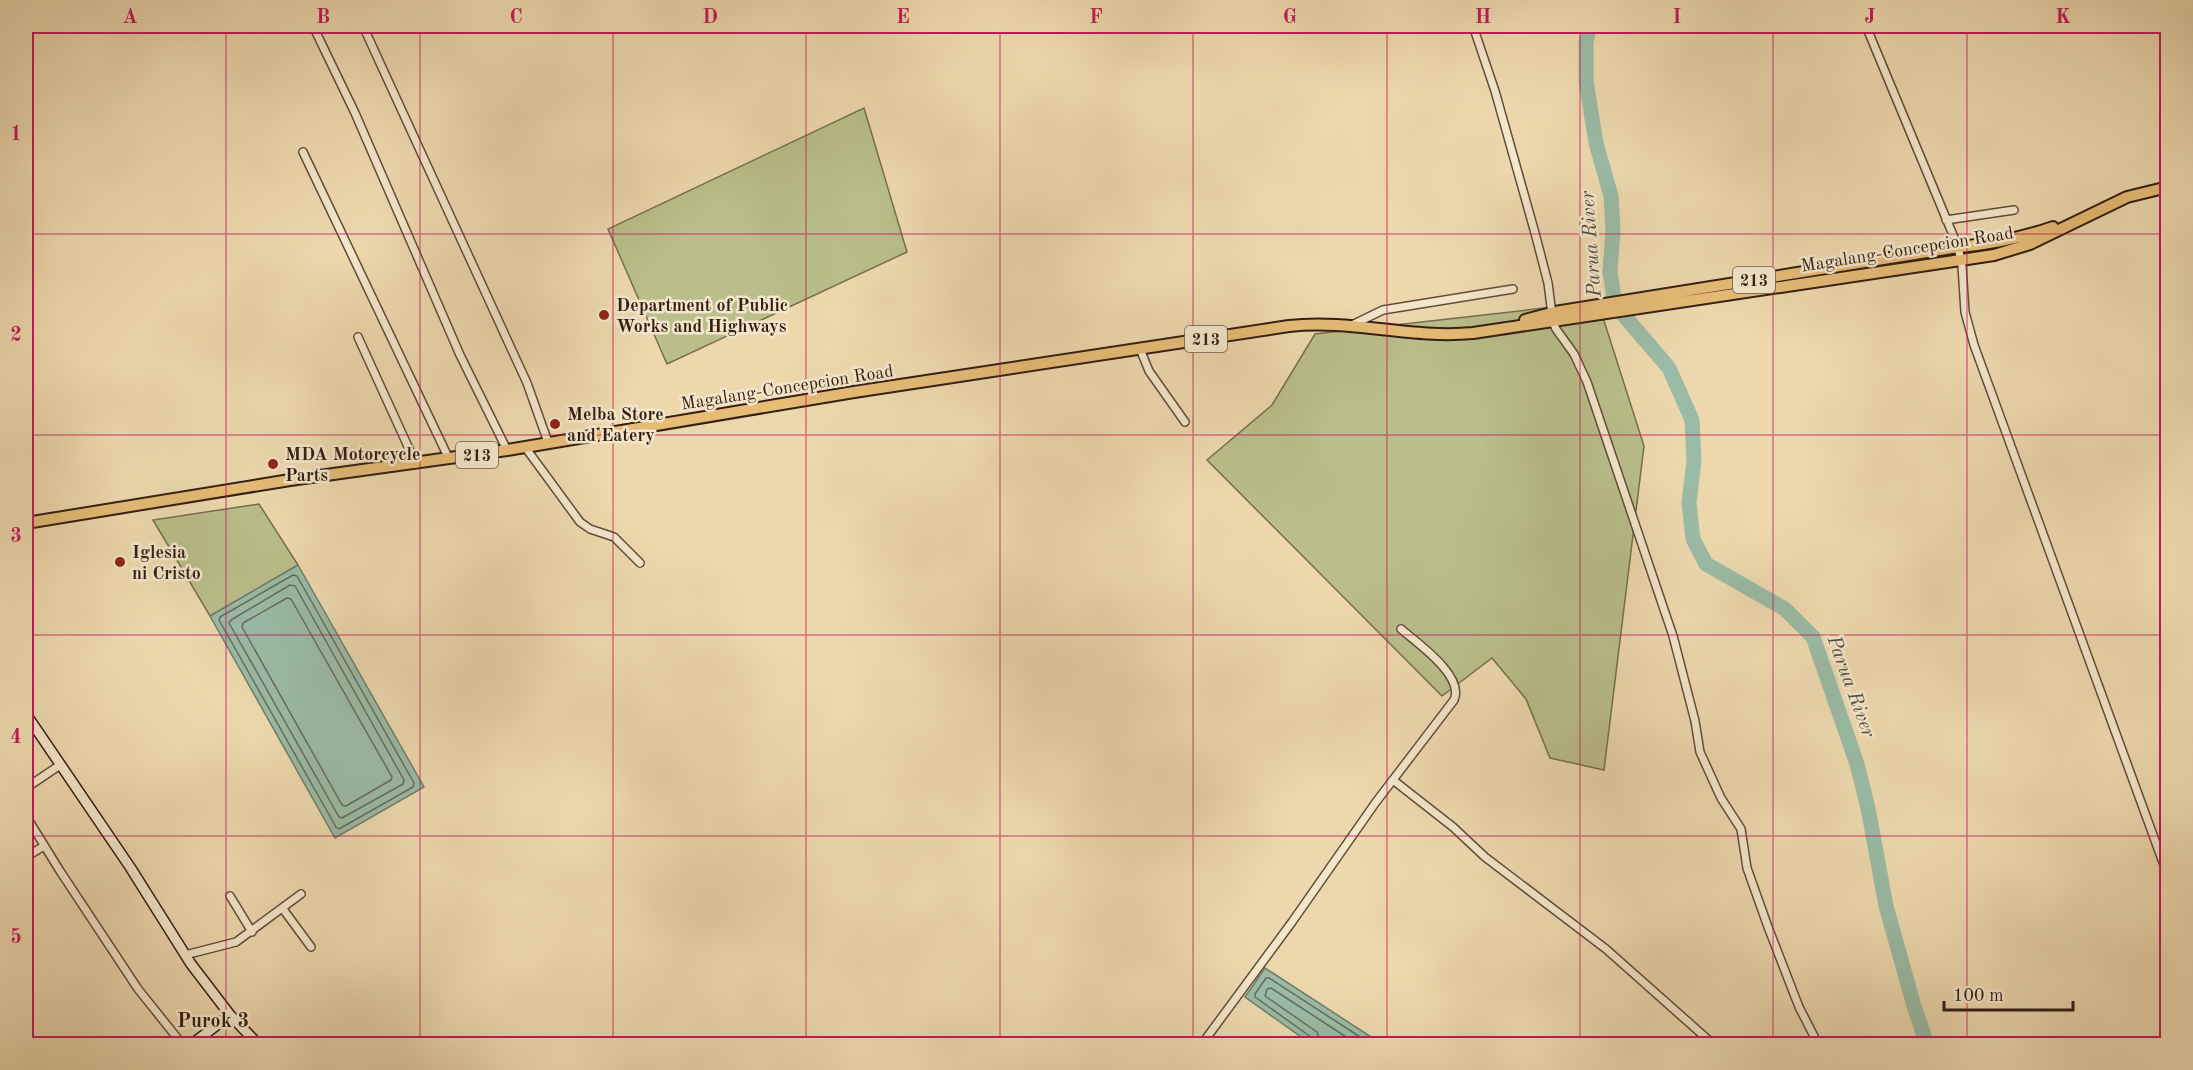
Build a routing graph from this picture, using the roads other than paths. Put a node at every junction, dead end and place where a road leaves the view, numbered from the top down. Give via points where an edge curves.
1 (313, 26) edge
2 (363, 26) edge
3 (1473, 26) edge
4 (1866, 26) edge
5 (303, 152) dead end
6 (2168, 187) edge
7 (2014, 210) dead end
8 (1946, 220) junction
9 (1956, 253) junction
10 (1513, 289) dead end
11 (1554, 317) junction
12 (1352, 325) junction
13 (358, 337) dead end
14 (1140, 349) junction
15 (1185, 422) dead end
16 (548, 442) junction
17 (525, 447) junction
18 (507, 450) junction
19 (449, 459) junction
20 (416, 464) junction
21 (26, 523) edge
22 (640, 563) dead end
23 (1401, 629) dead end
24 (26, 714) edge
25 (60, 765) junction
26 (1393, 780) junction
27 (26, 788) edge
28 (26, 816) edge
29 (44, 846) junction
30 (26, 857) edge
31 (2168, 876) edge
32 (301, 894) dead end
33 (230, 896) dead end
34 (283, 909) junction
35 (252, 932) junction
36 (311, 946) dead end
37 (185, 955) junction
38 (230, 1015) junction
39 (182, 1044) edge
40 (192, 1044) edge
41 (258, 1044) edge
42 (1146, 1044) edge
43 (1161, 1044) edge
44 (1202, 1044) edge
45 (1713, 1044) edge
46 (1818, 1044) edge

1 - 18 street via 460,355
2 - 16 street via 527,383
3 - 11 street via 1535,233
4 - 8 street
5 - 19 street
6 - 9 main road, Magalang-Concepcion Road / 213 via 2133,195 2011,251
7 - 8 street
8 - 9 street
9 - 11 main road, Magalang-Concepcion Road / 213
9 - 31 street via 1974,345
10 - 12 street via 1383,310
11 - 12 main road, Magalang-Concepcion Road / 213 via 1484,332 1446,335
11 - 46 street via 1556,329 1587,382 1673,636 1700,752 1721,798 1738,822 1748,868 1768,927
12 - 14 main road, Magalang-Concepcion Road / 213 via 1288,326
13 - 20 street
14 - 15 street via 1149,371
14 - 16 main road, Magalang-Concepcion Road / 213
16 - 17 main road, Magalang-Concepcion Road / 213
17 - 18 main road, Magalang-Concepcion Road / 213
17 - 22 street via 580,522 614,537
18 - 19 main road, Magalang-Concepcion Road / 213
19 - 20 main road, Magalang-Concepcion Road / 213
20 - 21 main road, Magalang-Concepcion Road / 213
23 - 26 street via 1446,671 1457,691
24 - 25 street
25 - 27 street
25 - 37 street
26 - 44 street
26 - 45 street via 1605,950
28 - 29 street
29 - 30 street
29 - 39 street via 138,989
32 - 34 street
33 - 35 street
34 - 35 street
34 - 36 street
35 - 37 street via 236,942
37 - 38 street
38 - 40 street
38 - 41 street
42 - 43 street

